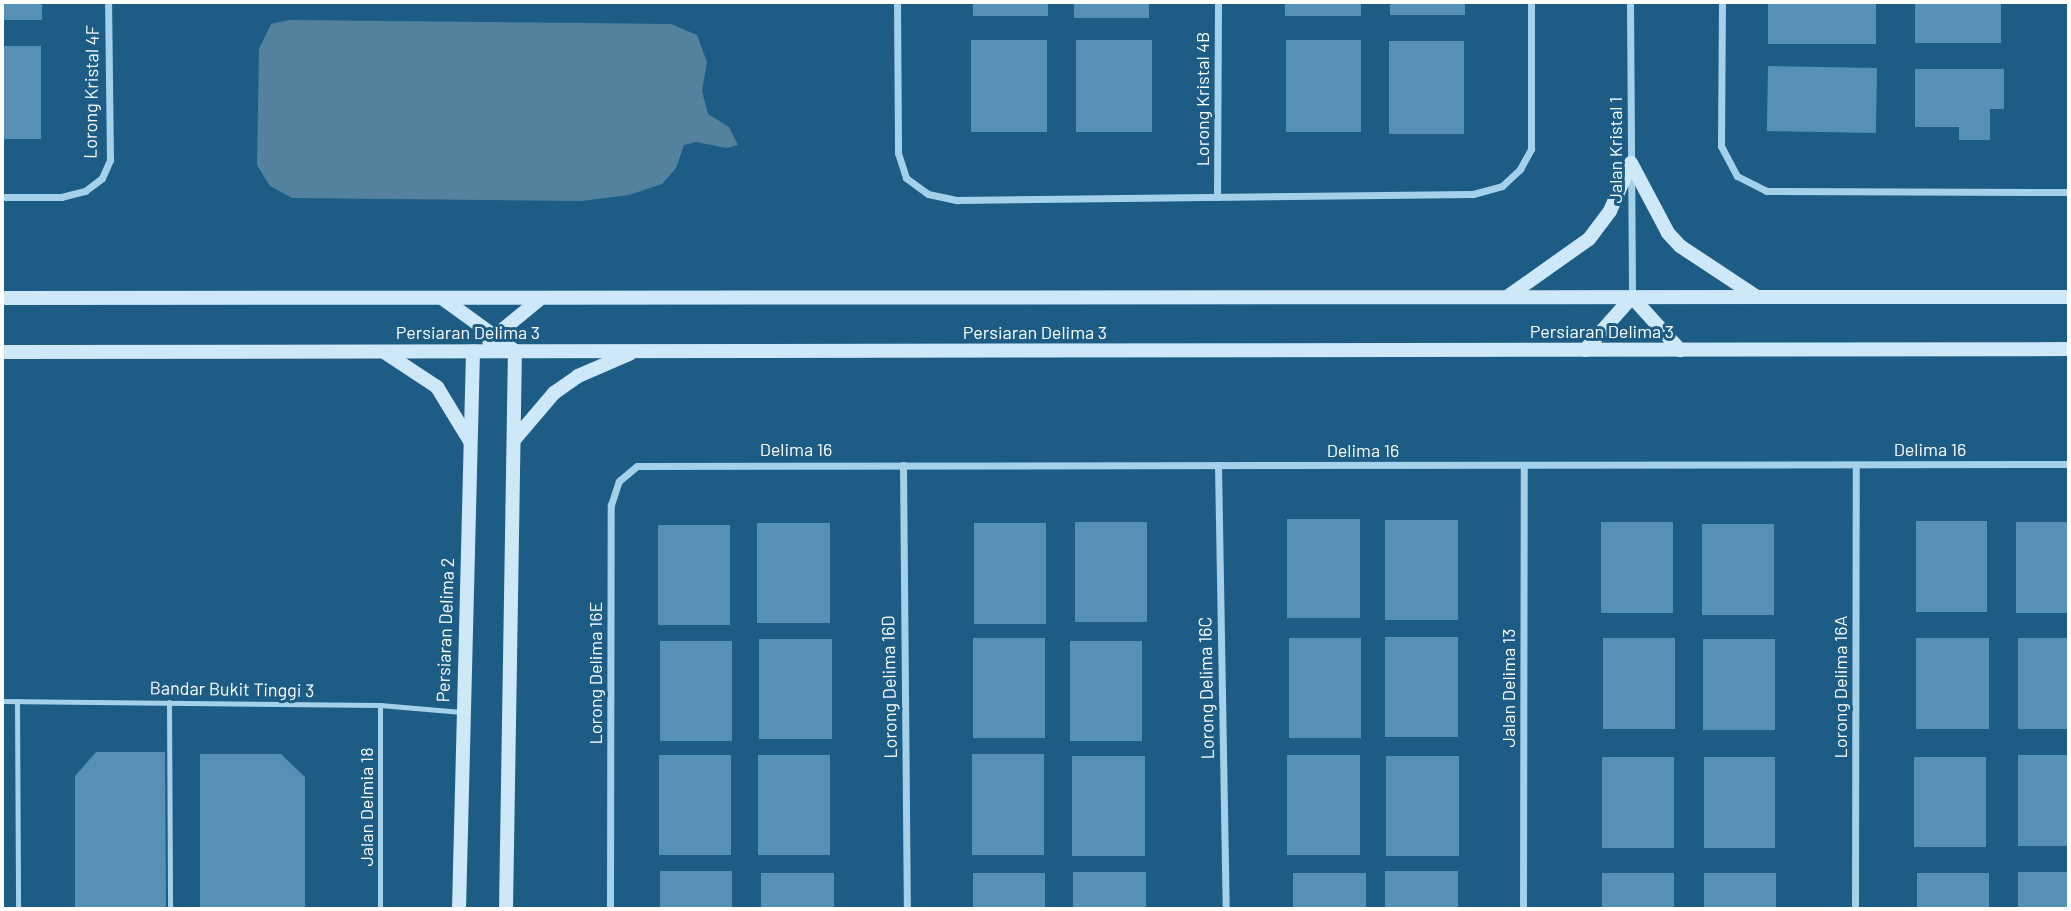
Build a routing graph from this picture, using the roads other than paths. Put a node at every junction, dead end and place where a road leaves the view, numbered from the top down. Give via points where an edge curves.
1 (108, 2) edge
2 (897, 2) edge
3 (1218, 2) edge
4 (1531, 2) edge
5 (1630, 2) edge
6 (1722, 2) edge
7 (1631, 163) junction
8 (2069, 192) edge
9 (2, 197) edge
10 (1217, 197) junction
11 (1507, 297) junction
12 (1632, 297) junction
13 (1757, 297) junction
14 (2069, 297) edge
15 (2, 298) edge
16 (442, 298) junction
17 (541, 298) junction
18 (496, 337) junction
19 (2069, 349) edge
20 (1585, 350) junction
21 (1680, 350) junction
22 (473, 351) junction
23 (515, 351) junction
24 (636, 351) junction
25 (2, 352) edge
26 (383, 352) junction
27 (514, 440) junction
28 (470, 442) junction
29 (656, 464) joint
30 (2069, 464) edge
31 (903, 465) junction
32 (1218, 465) junction
33 (1856, 465) junction
34 (1524, 466) junction
35 (2, 701) edge
36 (17, 701) junction
37 (169, 702) junction
38 (380, 705) junction
39 (462, 712) junction
40 (18, 909) edge
41 (170, 909) edge
42 (380, 909) edge
43 (459, 909) edge
44 (506, 909) edge
45 (610, 909) edge
46 (907, 909) edge
47 (1226, 909) edge
48 (1523, 909) edge
49 (1855, 909) edge

1 - 9 street, Lorong Kristal 4F via 110,160 102,178 85,191 61,197
2 - 10 street via 898,153 906,178 928,194 957,200
3 - 10 street, Lorong Kristal 4B
4 - 10 street via 1531,149 1520,169 1502,186 1473,194
5 - 7 street, Jalan Kristal 1
6 - 8 street via 1721,146 1737,176 1766,191
7 - 11 street via 1610,211 1589,239
7 - 12 street, Jalan Kristal 1
7 - 13 street via 1668,233 1680,246
11 - 12 street, Persiaran Delima 3
11 - 17 street, Persiaran Delima 3
12 - 13 street, Persiaran Delima 3
12 - 20 street
12 - 21 street
13 - 14 street, Persiaran Delima 3
15 - 16 street, Persiaran Delima 3
16 - 17 street, Persiaran Delima 3
16 - 18 street
17 - 18 street
18 - 22 street
18 - 23 street
19 - 21 street, Persiaran Delima 3
20 - 21 street, Persiaran Delima 3
20 - 24 street, Persiaran Delima 3
22 - 23 street, Persiaran Delima 3
22 - 26 street, Persiaran Delima 3
22 - 28 street, Persiaran Delima 2
23 - 24 street, Persiaran Delima 3
23 - 27 street
24 - 27 street via 578,376 554,393
25 - 26 street, Persiaran Delima 3
26 - 28 street via 437,387
27 - 44 street
28 - 39 street, Persiaran Delima 2
29 - 31 street, Delima 16
29 - 45 street, Lorong Delima 16E via 637,466 619,481 611,505
30 - 33 street, Delima 16
31 - 32 street, Delima 16
31 - 46 street, Lorong Delima 16D
32 - 34 street, Delima 16
32 - 47 street, Lorong Delima 16C
33 - 34 street, Delima 16
33 - 49 street, Lorong Delima 16A
34 - 48 street, Jalan Delima 13
35 - 36 lane, Bandar Bukit Tinggi 3
36 - 37 lane, Bandar Bukit Tinggi 3
36 - 40 lane
37 - 38 lane, Bandar Bukit Tinggi 3
37 - 41 lane
38 - 39 lane, Bandar Bukit Tinggi 3
38 - 42 lane, Jalan Delmia 18
39 - 43 street, Persiaran Delima 2

